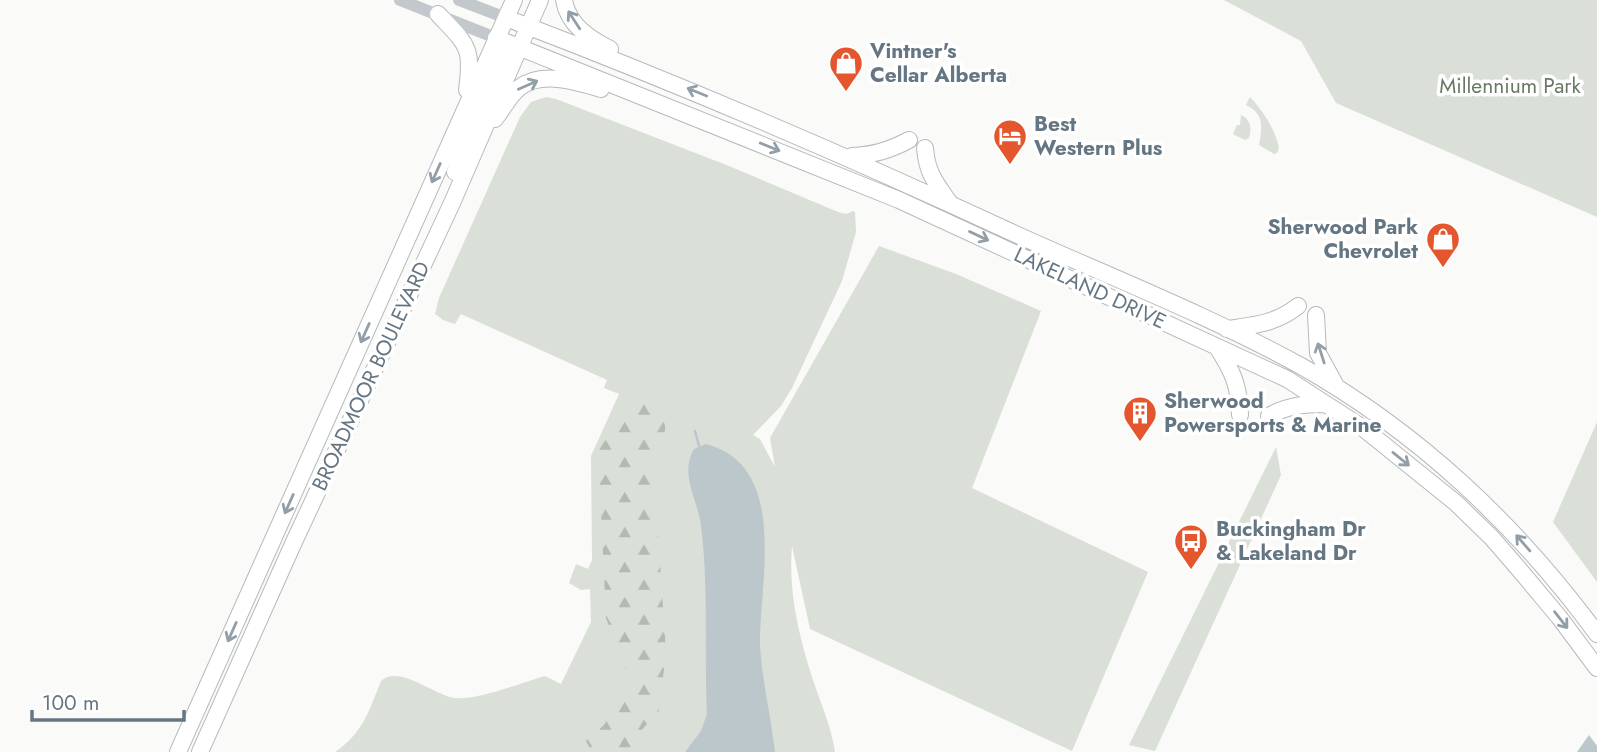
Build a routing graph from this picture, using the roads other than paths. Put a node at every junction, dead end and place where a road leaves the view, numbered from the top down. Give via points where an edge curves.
1 (400, 0) edge
2 (459, 0) edge
3 (514, 0) edge
4 (540, 0) edge
5 (564, 0) edge
6 (438, 14) junction
7 (506, 18) junction
8 (528, 26) junction
9 (507, 42) junction
10 (671, 82) junction
11 (464, 111) junction
12 (707, 121) junction
13 (482, 134) junction
14 (909, 139) dead end
15 (925, 148) dead end
16 (847, 156) junction
17 (452, 203) junction
18 (950, 204) junction
19 (1298, 306) dead end
20 (1316, 315) dead end
21 (1227, 329) junction
22 (1217, 347) junction
23 (1337, 389) junction
24 (1326, 404) junction
25 (1240, 415) dead end
26 (1269, 415) dead end
27 (1597, 634) edge
28 (1597, 668) edge
29 (178, 752) edge
30 (200, 752) edge

1 - 6 street
2 - 7 street
3 - 7 main road, BROADMOOR BOULEVARD
4 - 8 main road, BROADMOOR BOULEVARD
10 -> 5 main road via 587,37
6 - 9 street
6 - 11 main road via 470,56
7 - 8 main road, LAKELAND DRIVE
7 - 9 main road, BROADMOOR BOULEVARD
8 - 9 main road, BROADMOOR BOULEVARD
8 - 10 main road, LAKELAND DRIVE
9 - 11 main road, BROADMOOR BOULEVARD
9 - 12 main road, LAKELAND DRIVE
9 - 13 main road, BROADMOOR BOULEVARD
9 - 17 main road via 453,177
16 -> 10 main road, LAKELAND DRIVE
11 -> 29 main road, BROADMOOR BOULEVARD
13 -> 12 main road via 522,85 555,79
12 -> 22 main road, LAKELAND DRIVE via 900,200
13 - 17 main road, BROADMOOR BOULEVARD
14 - 16 main road via 875,155
15 - 18 main road via 926,165
16 - 18 main road, LAKELAND DRIVE
17 - 30 main road, BROADMOOR BOULEVARD
18 - 21 main road, LAKELAND DRIVE
19 - 21 main road via 1283,317
23 -> 20 main road via 1318,354
21 - 23 main road, LAKELAND DRIVE
22 - 24 main road, LAKELAND DRIVE via 1287,379
22 - 25 main road via 1240,390
27 -> 23 main road, LAKELAND DRIVE via 1489,507 1401,432
24 - 26 main road via 1300,404
24 -> 28 main road, LAKELAND DRIVE via 1373,436 1483,529

